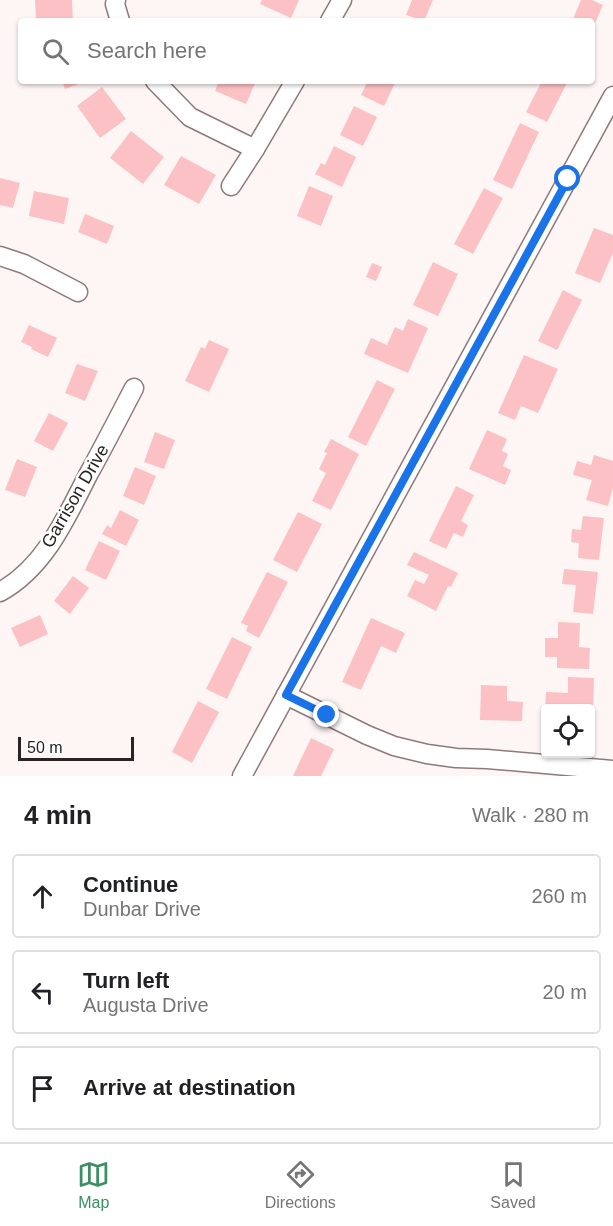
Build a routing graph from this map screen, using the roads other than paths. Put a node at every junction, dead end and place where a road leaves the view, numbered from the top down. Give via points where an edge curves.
1 (116, 0) edge
2 (342, 0) edge
3 (119, 18) edge
4 (332, 18) edge
5 (157, 84) edge
6 (293, 84) edge
7 (613, 96) edge
8 (255, 149) junction
9 (231, 186) dead end
10 (0, 256) edge
11 (78, 292) dead end
12 (134, 388) dead end
13 (0, 592) edge
14 (286, 695) junction
15 (613, 770) edge
16 (242, 776) edge

1 - 3 street
2 - 4 street
5 - 8 street via 190,117
6 - 8 street
7 - 14 street
8 - 9 street
10 - 11 street
12 - 13 street, Garrison Drive via 56,537 25,574
14 - 15 street via 367,735 427,754
14 - 16 street

